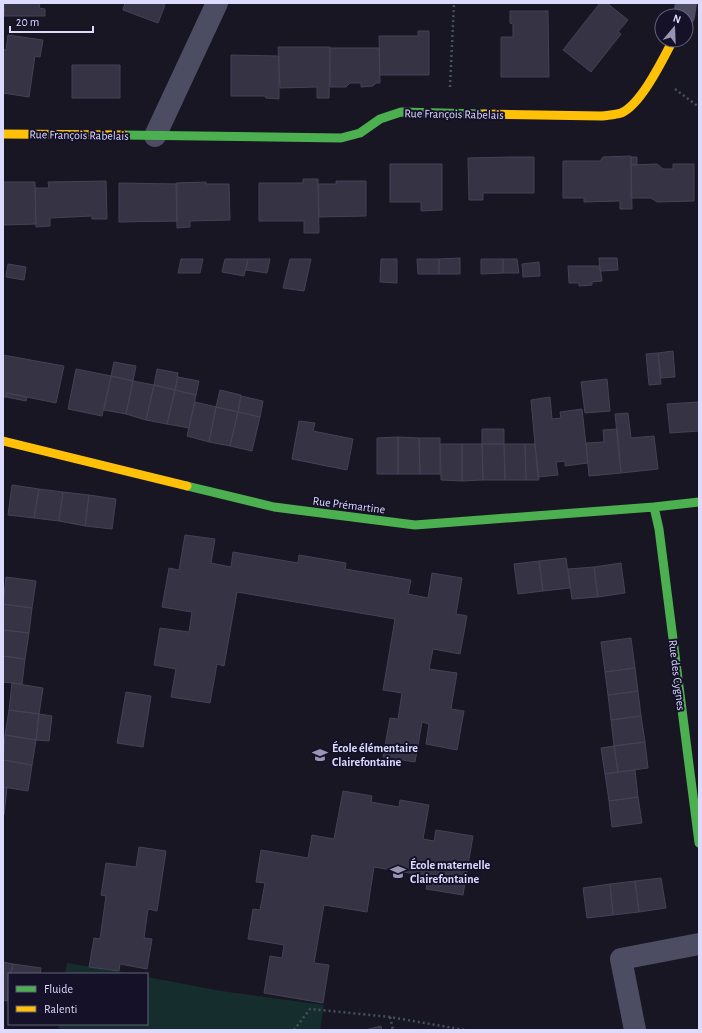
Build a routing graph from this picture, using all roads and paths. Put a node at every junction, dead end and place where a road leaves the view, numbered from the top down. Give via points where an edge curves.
1 (217, 3) edge
2 (454, 3) edge
3 (669, 48) edge
4 (655, 74) junction
5 (699, 106) edge
6 (449, 114) junction
7 (3, 134) edge
8 (155, 136) junction
9 (3, 441) edge
10 (699, 502) edge
11 (654, 507) junction
12 (699, 843) edge
13 (699, 944) edge
14 (390, 1017) junction
15 (294, 1030) edge
16 (393, 1030) edge
17 (466, 1030) edge
18 (635, 1030) edge

1 - 8 street
2 - 6 path
3 - 4 street, Rue François Rabelais
4 - 5 path
4 - 6 street, Rue François Rabelais via 633,104 621,113 602,116
6 - 8 street, Rue François Rabelais via 401,112 380,119 360,133 341,138
7 - 8 street, Rue François Rabelais
9 - 11 street, Rue Prémartine via 274,507 415,525
10 - 11 street, Rue Prémartine
11 - 12 street, Rue des Cygnes via 659,529
13 - 18 street via 621,959
14 - 15 path via 310,1009
14 - 16 path
14 - 17 path

